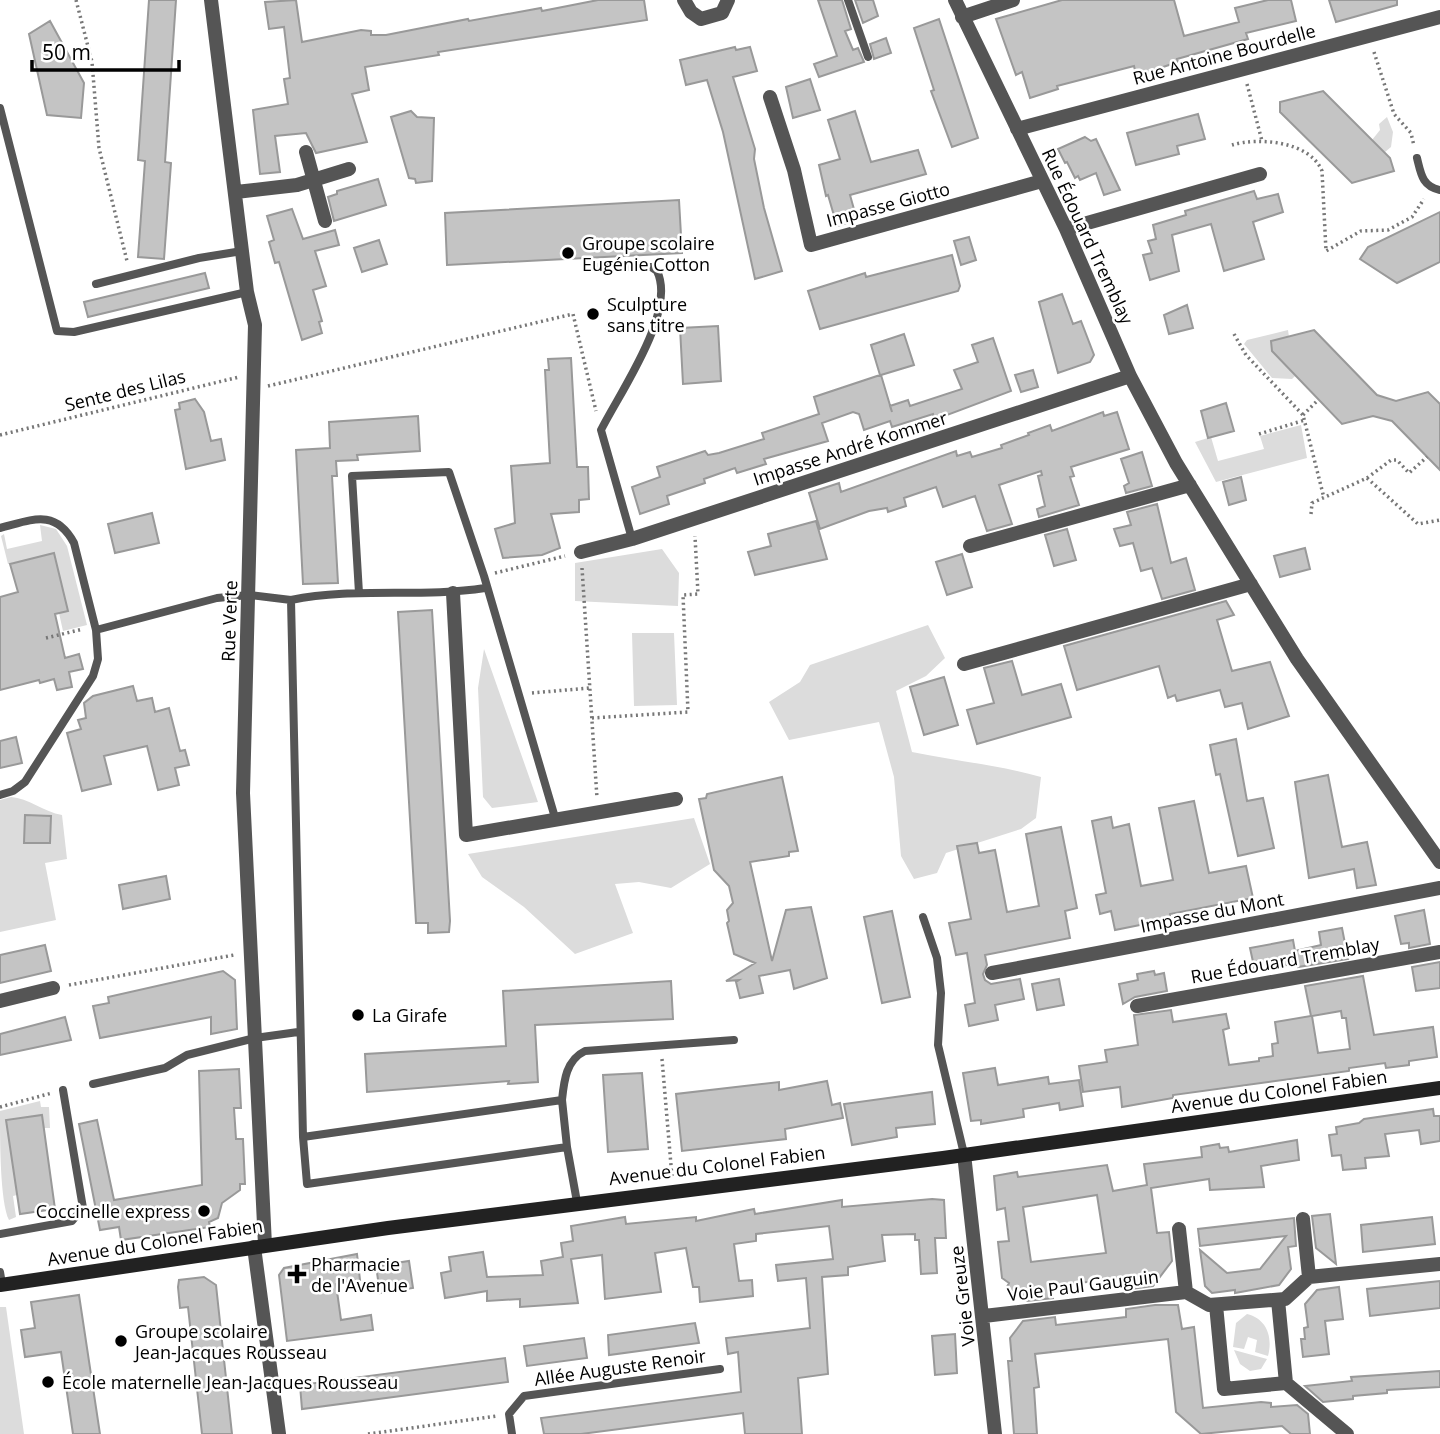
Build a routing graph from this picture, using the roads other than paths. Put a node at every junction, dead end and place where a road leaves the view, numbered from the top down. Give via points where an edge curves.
1 (211, 0) edge
2 (684, 0) edge
3 (728, 0) edge
4 (848, 0) edge
5 (955, 0) edge
6 (1013, 0) edge
7 (962, 17) junction
8 (1440, 17) edge
9 (868, 57) dead end
10 (770, 97) dead end
11 (0, 108) edge
12 (1017, 129) junction
13 (306, 152) dead end
14 (1417, 158) road end
15 (349, 169) dead end
16 (1260, 174) dead end
17 (316, 180) junction
18 (1042, 181) junction
19 (1440, 190) edge
20 (236, 192) junction
21 (325, 221) dead end
22 (1066, 229) junction
23 (242, 251) junction
24 (593, 267) dead end
25 (96, 284) dead end
26 (247, 292) junction
27 (1130, 376) junction
28 (1190, 485) junction
29 (0, 528) edge
30 (632, 540) junction
31 (970, 546) dead end
32 (581, 552) road end
33 (1251, 584) junction
34 (485, 588) junction
35 (359, 593) junction
36 (453, 593) junction
37 (249, 595) junction
38 (291, 600) junction
39 (96, 630) junction
40 (964, 664) dead end
41 (0, 794) edge
42 (676, 799) dead end
43 (556, 821) junction
44 (1440, 862) edge
45 (1440, 888) edge
46 (923, 917) dead end
47 (1440, 952) edge
48 (992, 973) dead end
49 (53, 988) road end
50 (0, 1001) edge
51 (1138, 1006) dead end
52 (298, 1032) junction
53 (256, 1038) junction
54 (734, 1040) dead end
55 (93, 1084) dead end
56 (1440, 1088) edge
57 (63, 1090) road end
58 (562, 1100) junction
59 (303, 1137) junction
60 (567, 1147) junction
61 (964, 1154) junction
62 (577, 1202) junction
63 (1303, 1219) dead end
64 (1179, 1229) dead end
65 (0, 1234) edge
66 (260, 1246) junction
67 (1440, 1264) edge
68 (1309, 1277) junction
69 (1, 1280) edge
70 (1186, 1293) junction
71 (1278, 1300) junction
72 (1216, 1305) junction
73 (984, 1316) junction
74 (720, 1369) dead end
75 (1286, 1383) junction
76 (279, 1434) edge
77 (512, 1434) edge
78 (995, 1434) edge
79 (1347, 1434) edge

1 - 20 street, Rue Verte
2 - 3 street via 701,19 722,13
4 - 9 lane
5 - 7 street, Rue Édouard Tremblay
6 - 7 street
7 - 12 street, Rue Édouard Tremblay
8 - 12 street, Rue Antoine Bourdelle
10 - 18 street, Impasse Giotto via 794,170 811,245
11 - 26 lane via 57,331 74,332
12 - 18 street, Rue Édouard Tremblay
13 - 17 street
14 - 19 lane via 1423,181
15 - 17 street
16 - 22 street
17 - 20 street
17 - 21 street
18 - 22 street, Rue Édouard Tremblay
20 - 23 street, Rue Verte
22 - 27 street, Rue Édouard Tremblay
23 - 25 lane
23 - 26 street, Rue Verte
24 - 30 lane via 651,267 659,275 662,295 659,318 601,430
26 - 37 street, Rue Verte via 256,324
27 - 28 street, Rue Édouard Tremblay
27 - 30 street, Impasse André Kommer
28 - 31 street
28 - 33 street, Rue Édouard Tremblay
29 - 39 lane via 42,519 68,532
30 - 32 street, Impasse André Kommer
33 - 40 street
33 - 44 street, Rue Édouard Tremblay via 1297,659
34 - 35 lane via 449,472 352,476
34 - 36 lane
34 - 43 lane
35 - 36 lane
35 - 38 lane
36 - 43 street via 466,835
37 - 38 lane
37 - 39 lane via 217,598
37 - 53 street, Rue Verte via 243,793
38 - 52 lane
39 - 41 lane via 98,659 79,699 25,782
42 - 43 street
45 - 48 street, Impasse du Mont
46 - 61 lane via 937,958 941,992 938,1045
47 - 51 street, Rue Édouard Tremblay
49 - 50 street
52 - 53 lane
52 - 59 lane
53 - 55 lane via 187,1055 165,1068
53 - 66 street, Rue Verte
54 - 58 lane via 585,1051 564,1079
56 - 61 street, Avenue du Colonel Fabien
57 - 65 lane via 83,1208 65,1224
58 - 59 lane
58 - 60 lane
59 - 60 lane via 307,1184
60 - 62 lane
61 - 62 street, Avenue du Colonel Fabien
61 - 73 street, Voie Greuze
62 - 66 street, Avenue du Colonel Fabien
63 - 68 street
64 - 70 street, Voie Paul Gauguin
66 - 69 street, Avenue du Colonel Fabien
66 - 76 street, Rue Verte
67 - 68 street
68 - 71 street
70 - 72 street, Voie Paul Gauguin via 1209,1306
70 - 73 street, Voie Paul Gauguin
71 - 72 street, Voie Paul Gauguin
71 - 75 street
72 - 75 street via 1224,1389
73 - 78 street, Voie Greuze
74 - 77 lane, Allée Auguste Renoir via 524,1396 509,1414
75 - 79 street

